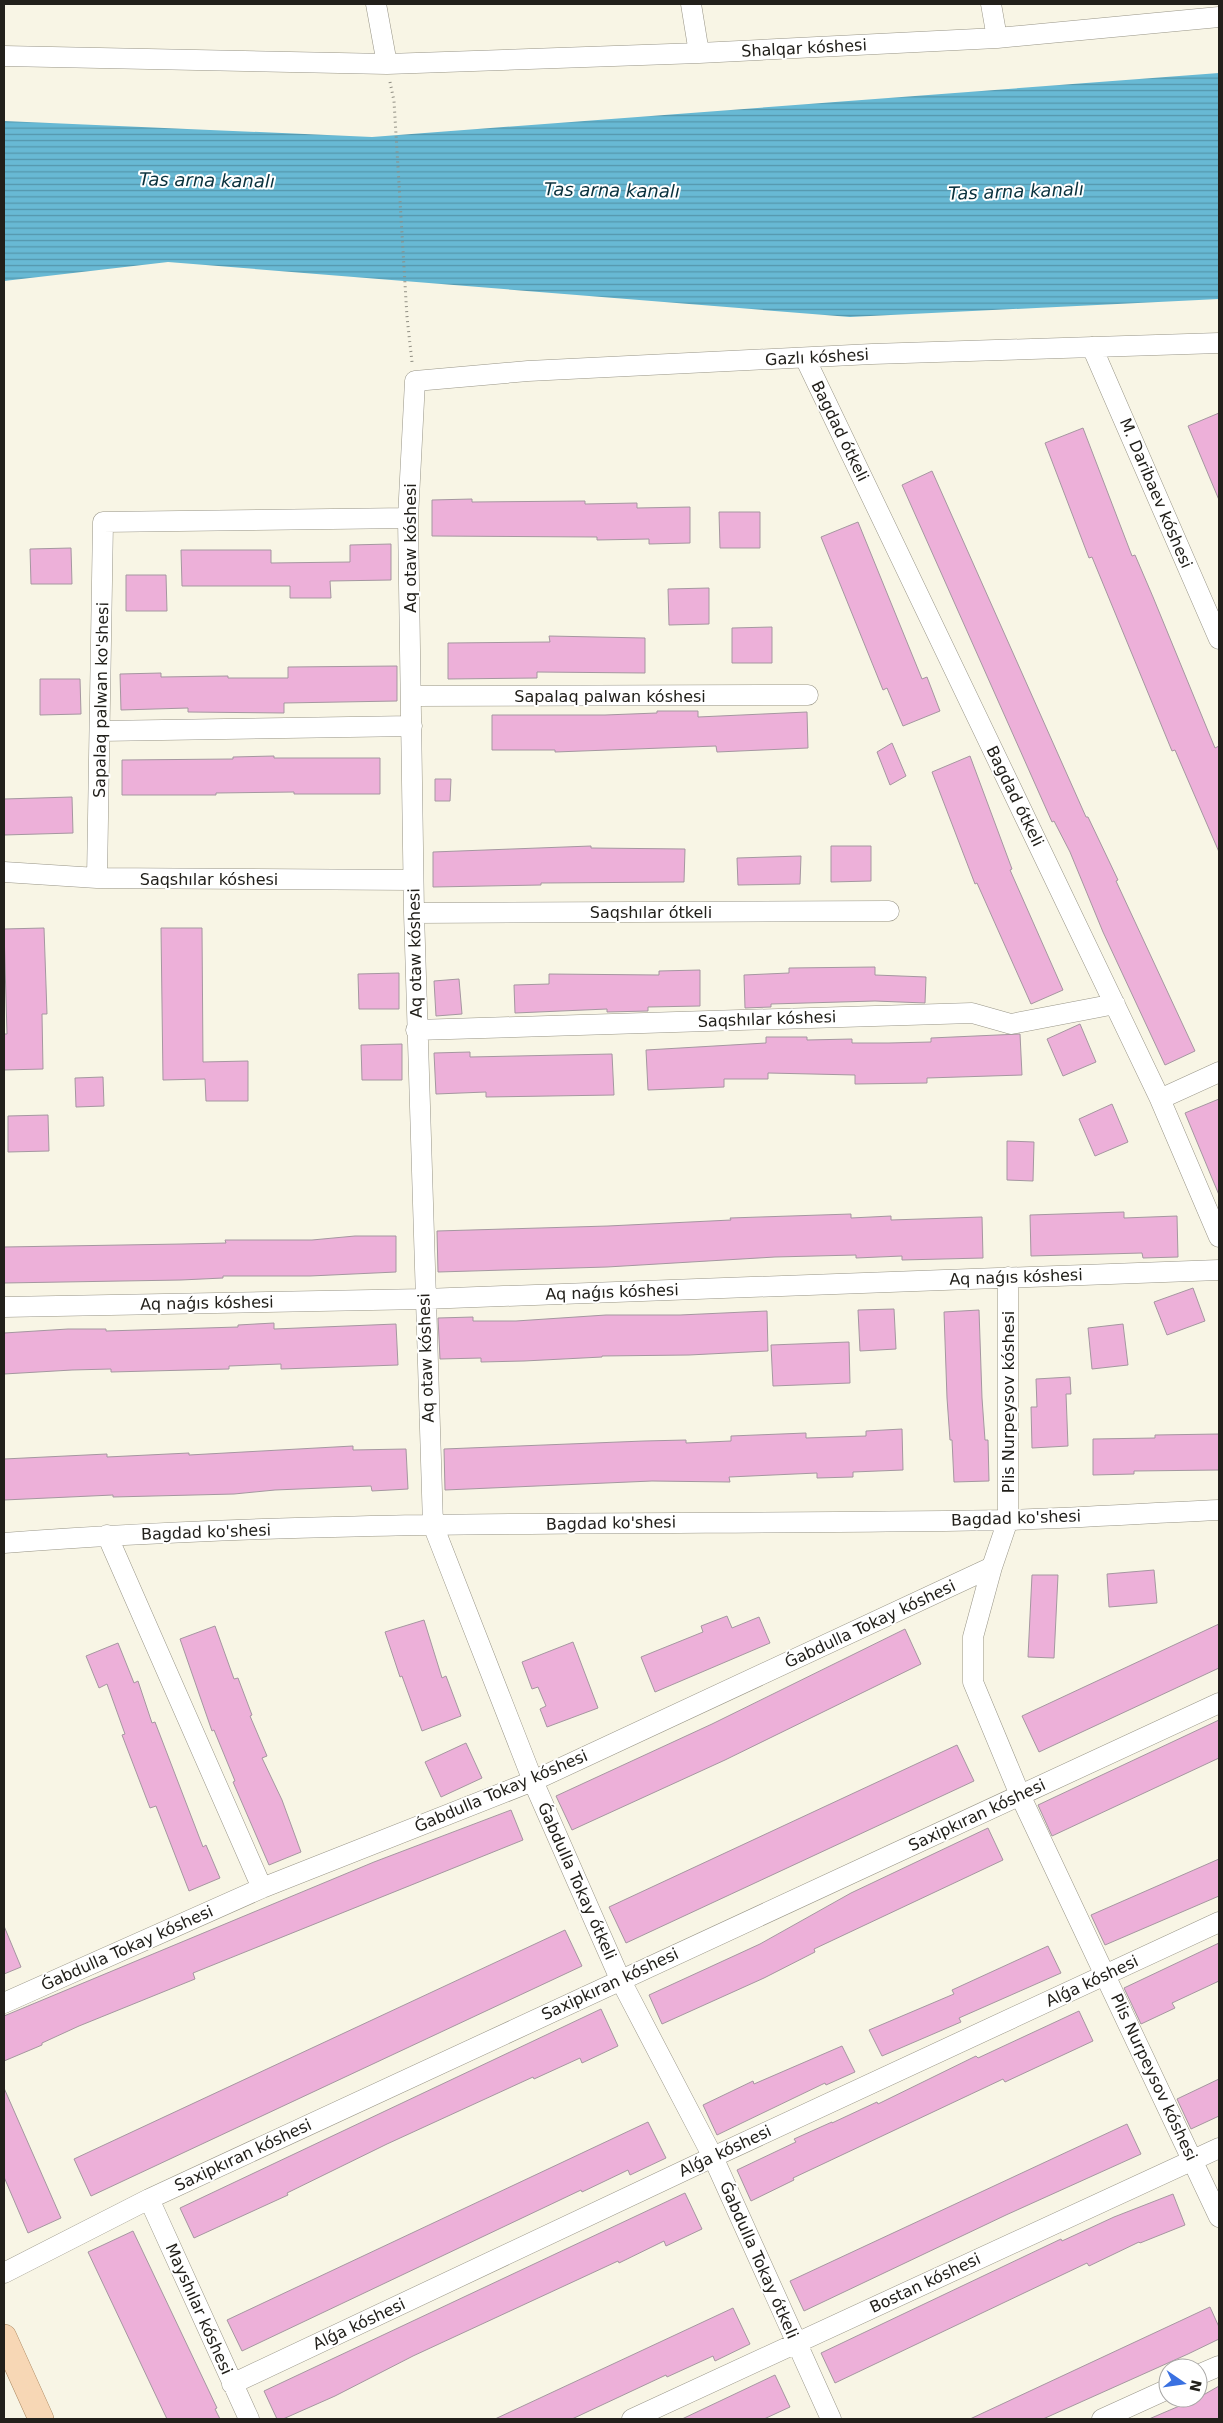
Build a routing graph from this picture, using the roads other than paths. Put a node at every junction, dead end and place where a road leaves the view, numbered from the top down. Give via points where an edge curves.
1 (376, 4) edge
2 (691, 4) edge
3 (991, 4) edge
4 (1219, 17) edge
5 (996, 38) junction
6 (699, 53) junction
7 (4, 56) edge
8 (387, 64) junction
9 (1219, 343) edge
10 (1092, 347) junction
11 (805, 358) junction
12 (415, 381) joint
13 (408, 518) junction
14 (1219, 639) edge
15 (808, 695) dead end
16 (412, 696) junction
17 (412, 726) junction
18 (101, 731) junction
19 (4, 872) edge
20 (97, 878) junction
21 (414, 880) junction
22 (889, 911) dead end
23 (414, 914) junction
24 (1115, 1004) junction
25 (416, 1030) junction
26 (1219, 1072) edge
27 (1160, 1099) junction
28 (1219, 1236) edge
29 (1219, 1270) edge
30 (1008, 1278) junction
31 (424, 1299) junction
32 (4, 1307) edge
33 (1219, 1510) edge
34 (1008, 1520) junction
35 (433, 1525) junction
36 (107, 1535) junction
37 (4, 1543) edge
38 (992, 1567) junction
39 (1219, 1703) edge
40 (533, 1781) junction
41 (1020, 1795) junction
42 (262, 1888) junction
43 (1219, 1922) edge
44 (1105, 1975) junction
45 (620, 1979) junction
46 (4, 2003) edge
47 (1219, 2148) edge
48 (712, 2157) junction
49 (1193, 2160) junction
50 (149, 2199) junction
51 (1219, 2217) edge
52 (4, 2273) edge
53 (4, 2336) edge
54 (796, 2342) junction
55 (232, 2384) junction
56 (1158, 2394) edge
57 (41, 2419) edge
58 (249, 2419) edge
59 (632, 2419) edge
60 (830, 2419) edge
61 (1102, 2419) edge

1 - 8 street
2 - 6 street
3 - 5 street
4 - 5 street, Shalqar kóshesi
5 - 6 street, Shalqar kóshesi
6 - 8 street, Shalqar kóshesi
7 - 8 street, Shalqar kóshesi
9 - 10 street, Gazlı kóshesi
10 - 11 street, Gazlı kóshesi
10 - 14 street, M. Daribaev kóshesi
11 - 12 street, Gazlı kóshesi via 528,371
11 - 24 street, Bagdad ótkeli
12 - 13 street, Aq otaw kóshesi
13 - 16 street, Aq otaw kóshesi
13 - 18 street, Sapalaq palwan ko'shesi via 103,522
15 - 16 street, Sapalaq palwan kóshesi
16 - 17 street, Aq otaw kóshesi
17 - 18 street
17 - 21 street, Aq otaw kóshesi
18 - 20 street, Sapalaq palwan ko'shesi
19 - 20 street, Saqshılar kóshesi
20 - 21 street, Saqshılar kóshesi
21 - 23 street, Aq otaw kóshesi
22 - 23 street, Saqshılar ótkeli
23 - 25 street, Aq otaw kóshesi
24 - 25 street, Saqshılar kóshesi via 1011,1024 972,1013
24 - 27 street, Bagdad ótkeli
25 - 31 street, Aq otaw kóshesi
26 - 27 street
27 - 28 street, Bagdad ótkeli
29 - 30 street, Aq naǵıs kóshesi
30 - 31 street, Aq naǵıs kóshesi
30 - 34 street, Plis Nurpeysov kóshesi
31 - 32 street, Aq naǵıs kóshesi
31 - 35 street, Aq otaw kóshesi
33 - 34 street, Bagdad ko'shesi
34 - 35 street, Bagdad ko'shesi
34 - 38 street, Plis Nurpeysov kóshesi
35 - 36 street, Bagdad ko'shesi
35 - 40 street, Ǵabdulla Tokay ótkeli
36 - 37 street, Bagdad ko'shesi
36 - 42 street
38 - 40 street, Ǵabdulla Tokay kóshesi
38 - 41 street, Plis Nurpeysov kóshesi via 973,1638 973,1682
39 - 41 street, Saxipkıran kóshesi
40 - 42 street, Ǵabdulla Tokay kóshesi
40 - 45 street, Ǵabdulla Tokay ótkeli
41 - 44 street, Plis Nurpeysov kóshesi
41 - 45 street, Saxipkıran kóshesi
42 - 46 street, Ǵabdulla Tokay kóshesi
43 - 44 street, Alǵa kóshesi
44 - 48 street, Alǵa kóshesi
44 - 49 street, Plis Nurpeysov kóshesi
45 - 48 street, Ǵabdulla Tokay ótkeli
45 - 50 street, Saxipkıran kóshesi
47 - 49 street, Bostan kóshesi
48 - 54 street, Ǵabdulla Tokay ótkeli
48 - 55 street, Alǵa kóshesi
49 - 51 street, Plis Nurpeysov kóshesi
49 - 54 street, Bostan kóshesi
50 - 52 street, Saxipkıran kóshesi
50 - 55 street, Mayshılar kóshesi
53 - 57 main road
54 - 59 street, Bostan kóshesi
54 - 60 street, Ǵabdulla Tokay ótkeli
55 - 58 street, Mayshılar kóshesi
56 - 61 street

